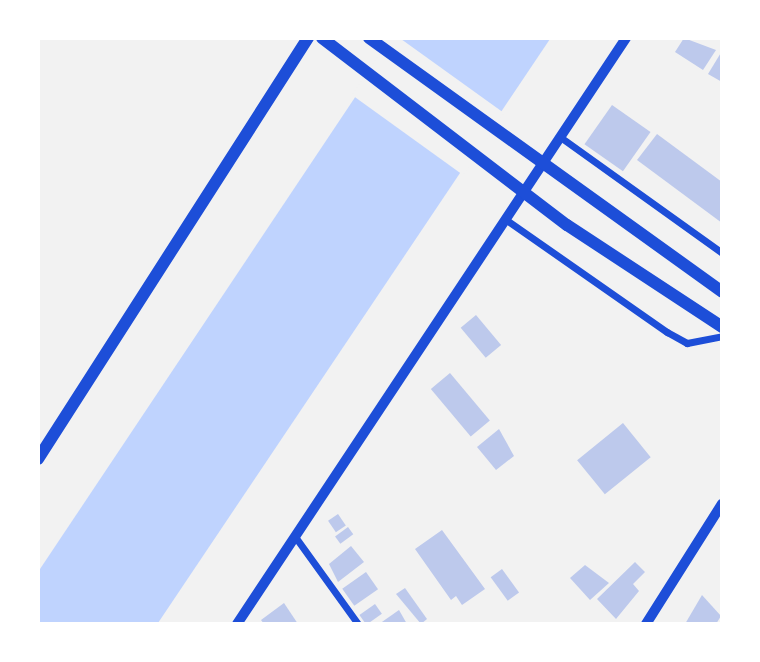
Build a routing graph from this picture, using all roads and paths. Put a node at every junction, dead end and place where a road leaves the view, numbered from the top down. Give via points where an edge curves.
1 (308, 38) edge
2 (322, 38) edge
3 (369, 38) edge
4 (626, 38) edge
5 (563, 139) junction
6 (505, 219) junction
7 (722, 253) edge
8 (722, 292) edge
9 (722, 327) edge
10 (722, 336) edge
11 (38, 458) edge
12 (722, 504) edge
13 (296, 538) junction
14 (237, 624) edge
15 (358, 624) edge
16 (646, 624) edge

1 - 11 highway
2 - 9 highway via 567,225
3 - 8 highway via 585,199
4 - 5 street
5 - 6 street
5 - 7 street
6 - 10 street via 667,332 687,342
6 - 13 street
12 - 16 street
13 - 14 street
13 - 15 street

